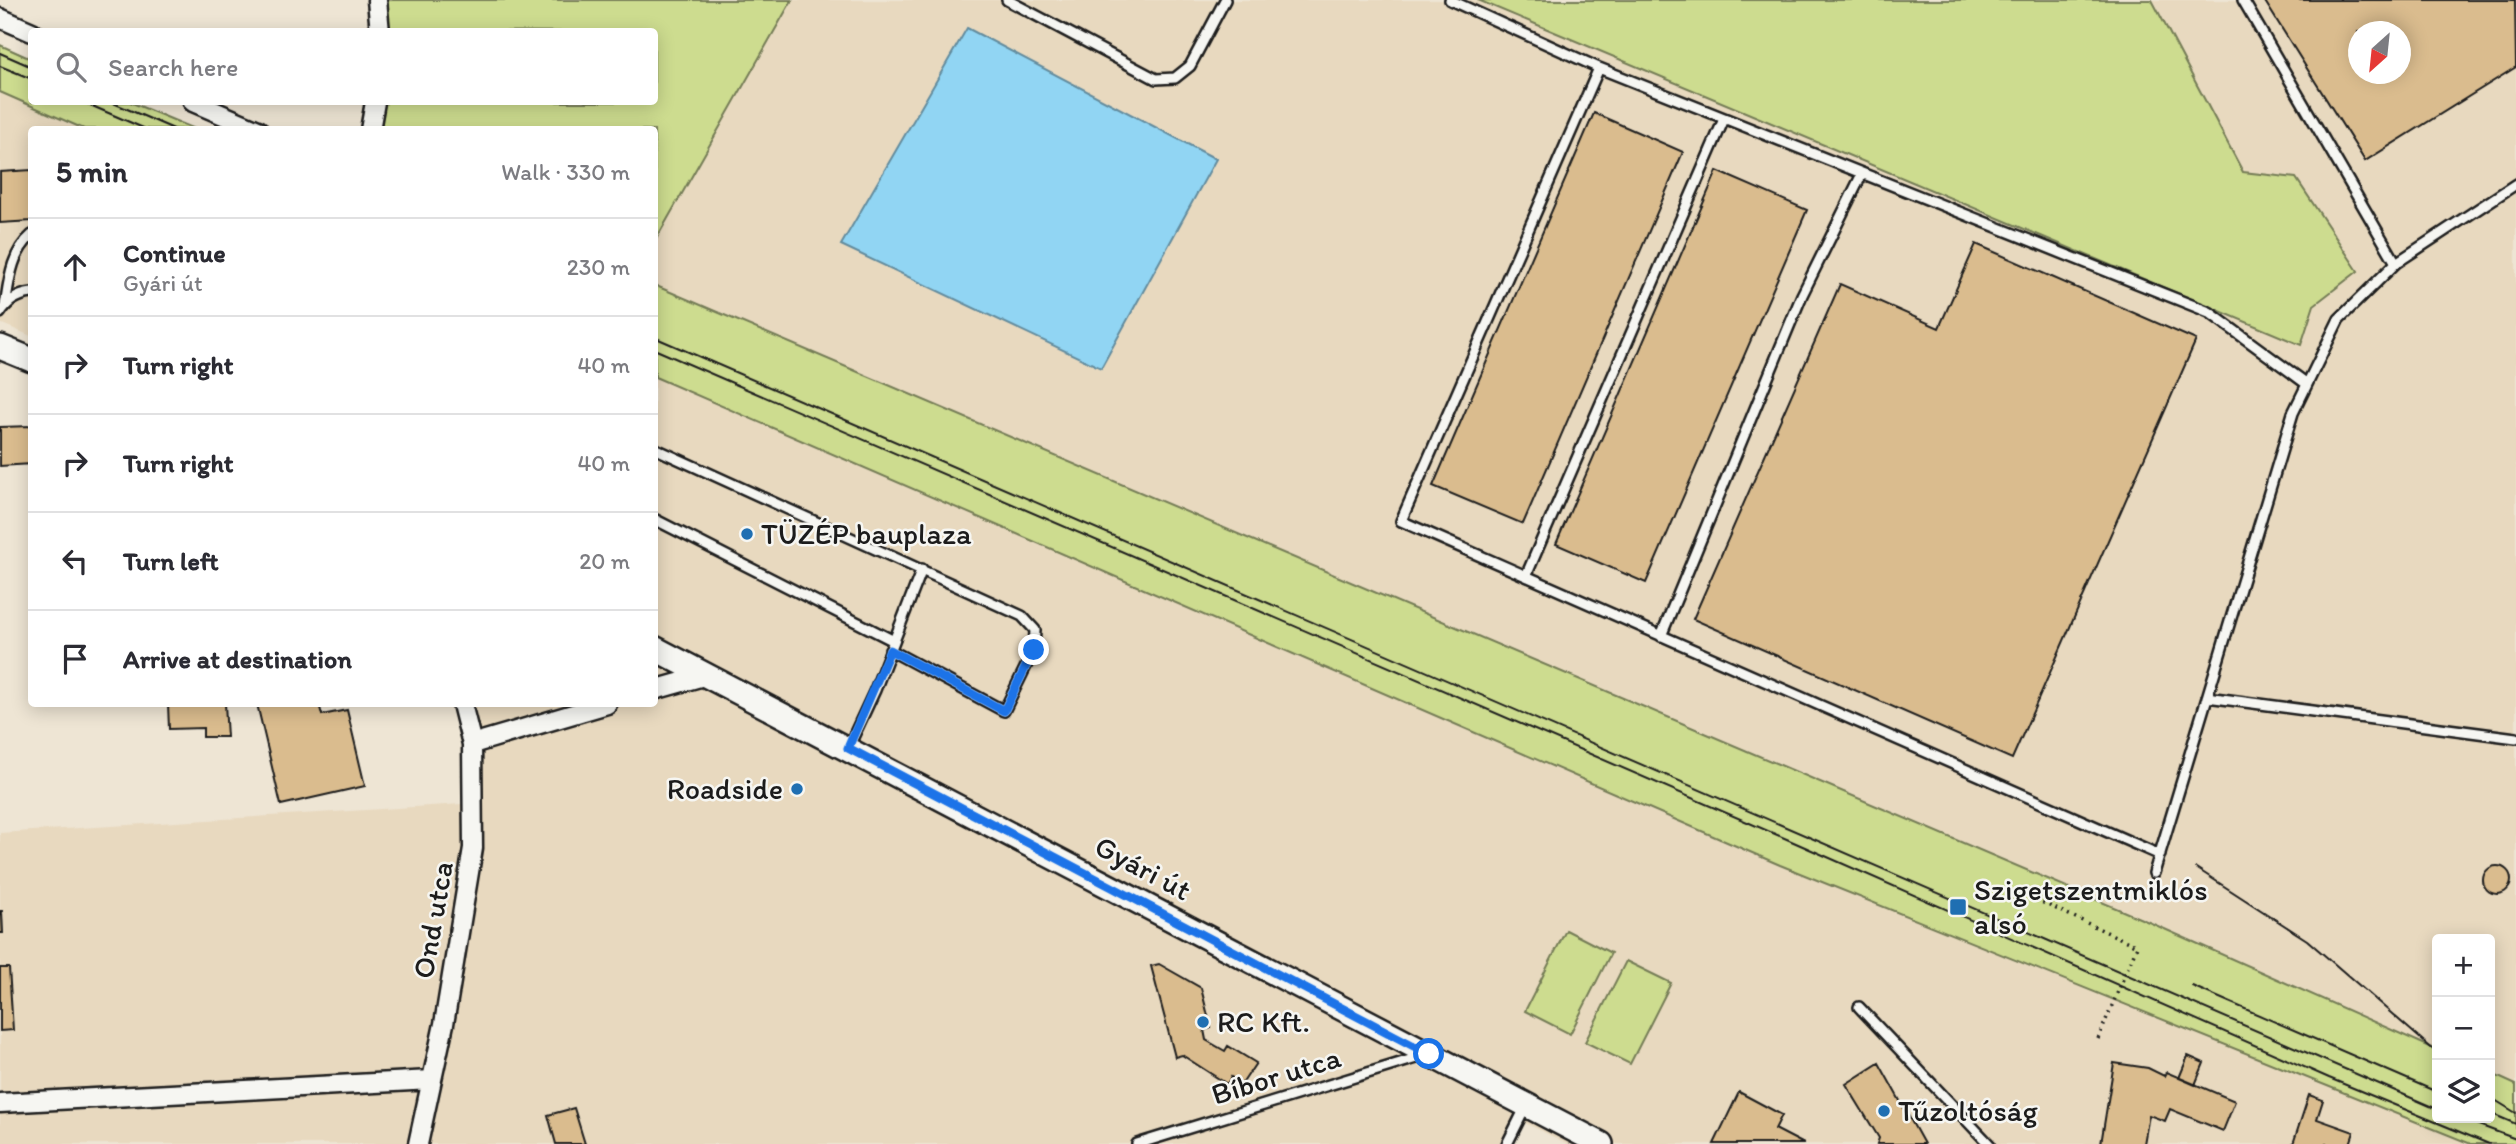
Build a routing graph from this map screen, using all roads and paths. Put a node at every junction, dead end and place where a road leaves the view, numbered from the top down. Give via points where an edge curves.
1 (377, 0) edge
2 (1007, 0) edge
3 (1224, 0) edge
4 (1450, 0) edge
5 (2244, 0) edge
6 (0, 18) edge
7 (380, 28) edge
8 (28, 30) edge
9 (1599, 68) junction
10 (200, 105) edge
11 (375, 105) edge
12 (1724, 119) junction
13 (249, 126) edge
14 (371, 126) edge
15 (1862, 174) junction
16 (2516, 184) edge
17 (28, 239) edge
18 (2396, 263) junction
19 (28, 294) edge
20 (2, 310) edge
21 (0, 347) edge
22 (28, 358) edge
23 (2307, 384) junction
24 (658, 450) edge
25 (658, 521) edge
26 (922, 569) junction
27 (1526, 576) junction
28 (1661, 636) junction
29 (892, 646) junction
30 (658, 650) edge
31 (707, 675) junction
32 (658, 689) edge
33 (2207, 697) junction
34 (463, 707) edge
35 (597, 707) edge
36 (2516, 738) edge
37 (472, 744) junction
38 (848, 748) junction
39 (2160, 855) junction
40 (2154, 873) dead end
41 (2017, 891) dead end
42 (1859, 1007) dead end
43 (2098, 1039) dead end
44 (1429, 1054) junction
45 (431, 1080) junction
46 (0, 1103) edge
47 (1527, 1105) junction
48 (418, 1144) edge
49 (1137, 1144) edge
50 (1507, 1144) edge
51 (1601, 1144) edge
52 (1989, 1144) edge

1 - 7 street
2 - 3 lane via 1156,79 1175,78 1190,66
4 - 9 lane
5 - 18 lane
6 - 8 street
9 - 12 lane
9 - 27 lane via 1401,522
10 - 13 street
11 - 14 street
12 - 15 lane
12 - 27 lane
15 - 23 lane via 2209,312
15 - 28 lane via 1802,295
16 - 18 lane
17 - 20 lane via 11,268
18 - 23 lane via 2339,319
19 - 20 lane via 19,295
21 - 22 street
23 - 33 lane via 2293,413
24 - 26 lane
25 - 29 lane
26 - 29 lane
26 - 29 lane via 1021,616 1035,630 1034,650 1004,711
27 - 28 lane
28 - 39 lane
29 - 38 lane
30 - 31 street, Gyári út
31 - 32 street
31 - 38 street, Gyári út
33 - 36 lane
33 - 39 lane
34 - 37 street, Ond utca
35 - 37 street
37 - 45 street, Ond utca via 473,848
38 - 44 street, Gyári út
39 - 40 lane
41 - 43 path via 2137,946
42 - 52 lane
44 - 47 street, Gyári út
44 - 49 lane, Bíbor utca
45 - 46 street
45 - 48 street, Ond utca
47 - 50 lane
47 - 51 street, Gyári út

